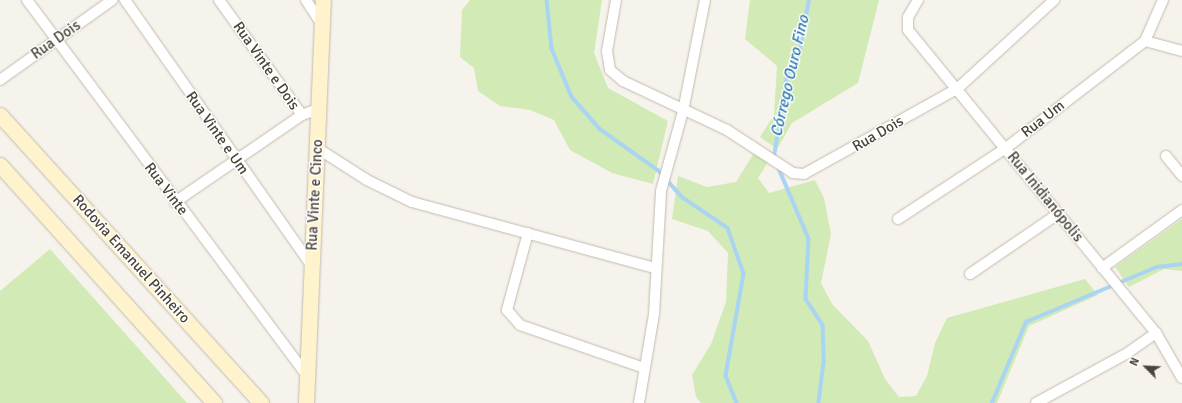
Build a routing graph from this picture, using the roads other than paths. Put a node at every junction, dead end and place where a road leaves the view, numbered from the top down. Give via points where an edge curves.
1 (27, 0) edge
2 (112, 0) edge
3 (125, 0) edge
4 (219, 0) edge
5 (306, 0) edge
6 (323, 0) edge
7 (616, 0) edge
8 (705, 0) edge
9 (918, 0) edge
10 (1054, 0) edge
11 (1163, 0) edge
12 (322, 25) junction
13 (55, 40) junction
14 (1145, 41) junction
15 (1182, 51) edge
16 (0, 80) edge
17 (957, 89) junction
18 (320, 108) junction
19 (683, 111) junction
20 (0, 115) edge
21 (302, 115) junction
22 (317, 148) junction
23 (1006, 148) junction
24 (1166, 156) dead end
25 (236, 162) junction
26 (0, 164) edge
27 (1182, 176) edge
28 (175, 202) junction
29 (1182, 210) edge
30 (1058, 214) junction
31 (898, 219) dead end
32 (528, 233) junction
33 (311, 265) junction
34 (655, 268) junction
35 (1102, 268) junction
36 (970, 274) dead end
37 (1156, 333) junction
38 (644, 368) junction
39 (1182, 378) edge
40 (306, 389) edge
41 (214, 403) edge
42 (261, 403) edge
43 (294, 403) edge
44 (638, 403) edge
45 (1036, 403) edge

1 - 13 street, Rua Vinte
2 - 13 street, Rua Dois
3 - 25 street, Rua Vinte e Um
4 - 21 street, Rua Vinte e Dois
5 - 12 street
6 - 12 main road, Rua Vinte e Cinco
7 - 19 street, Rua Dois via 607,51 610,70 623,81
8 - 19 street
9 - 17 street, Rua Inidianópolis via 908,17 908,30
10 - 17 street, Rua Dois
11 - 14 street
12 - 18 main road, Rua Vinte e Cinco
13 - 16 street, Rua Dois
13 - 28 street, Rua Vinte
14 - 15 street
14 - 23 street, Rua Um
17 - 19 street, Rua Dois via 814,170 793,173 727,130
17 - 23 street, Rua Inidianópolis
18 - 21 street, Rua Vinte e Dois
18 - 22 main road, Rua Vinte e Cinco
19 - 34 street via 661,191
20 - 42 main road, Rodovia Emanuel Pinheiro
21 - 25 street
22 - 32 street via 367,180 412,202 493,226
22 - 33 main road, Rua Vinte e Cinco
23 - 30 street, Rua Inidianópolis
23 - 31 street, Rua Um
24 - 27 street
25 - 28 street
25 - 33 street, Rua Vinte e Um
26 - 41 main road
28 - 40 street, Rua Vinte
29 - 35 street
30 - 35 street, Rua Inidianópolis
30 - 36 street
32 - 34 street
32 - 38 street via 507,310 520,325
33 - 40 main road, Rua Vinte e Cinco
34 - 38 street via 654,314
35 - 37 street, Rua Inidianópolis
37 - 39 street, Rua Inidianópolis
37 - 45 street via 1126,354
38 - 44 street
40 - 43 main road

